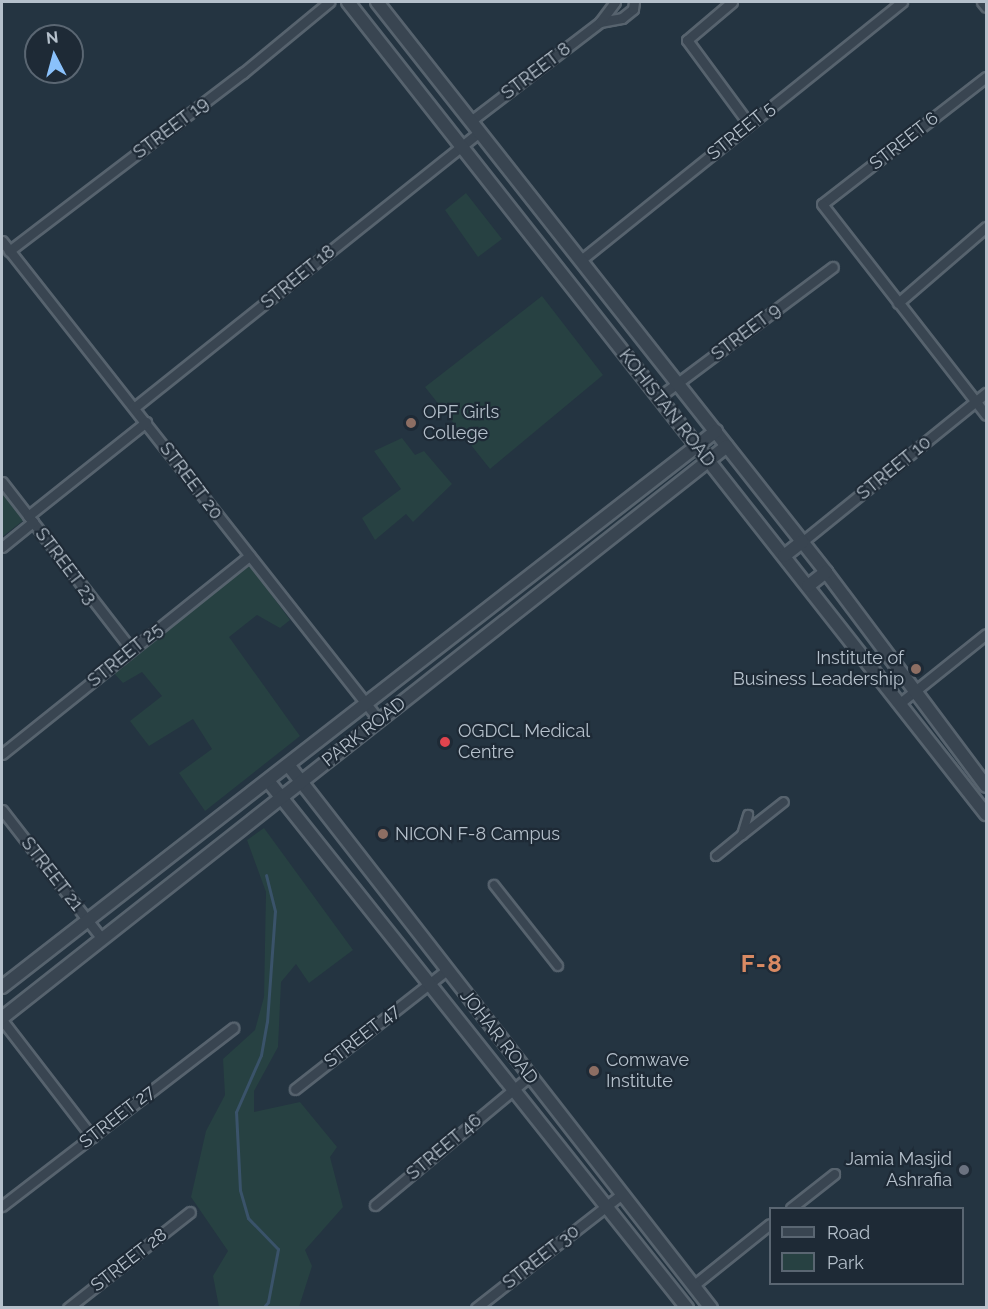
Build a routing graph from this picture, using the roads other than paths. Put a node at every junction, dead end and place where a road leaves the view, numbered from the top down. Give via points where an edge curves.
1 (328, 2) edge
2 (348, 2) edge
3 (377, 2) edge
4 (615, 2) edge
5 (634, 2) edge
6 (732, 2) edge
7 (902, 2) edge
8 (982, 2) edge
9 (987, 6) edge
10 (600, 21) junction
11 (987, 77) edge
12 (472, 120) junction
13 (749, 124) junction
14 (480, 132) junction
15 (462, 146) junction
16 (987, 227) edge
17 (2, 241) edge
18 (9, 251) junction
19 (581, 260) junction
20 (833, 267) dead end
21 (898, 303) junction
22 (678, 383) junction
23 (987, 393) edge
24 (659, 397) junction
25 (976, 401) junction
26 (135, 407) junction
27 (987, 414) edge
28 (146, 422) junction
29 (716, 431) junction
30 (697, 446) junction
31 (727, 447) junction
32 (709, 461) junction
33 (2, 482) edge
34 (31, 519) junction
35 (802, 542) junction
36 (2, 547) edge
37 (249, 556) junction
38 (784, 556) junction
39 (826, 572) junction
40 (808, 586) junction
41 (987, 634) edge
42 (131, 650) junction
43 (913, 692) junction
44 (900, 703) junction
45 (367, 704) junction
46 (379, 720) junction
47 (2, 754) edge
48 (289, 766) junction
49 (269, 782) junction
50 (300, 783) junction
51 (987, 786) edge
52 (282, 797) junction
53 (784, 802) dead end
54 (2, 810) edge
55 (987, 814) edge
56 (748, 815) dead end
57 (742, 835) junction
58 (716, 856) dead end
59 (494, 885) dead end
60 (87, 918) junction
61 (102, 939) junction
62 (558, 966) dead end
63 (447, 970) junction
64 (430, 983) junction
65 (2, 987) edge
66 (2, 1019) edge
67 (233, 1028) dead end
68 (530, 1076) junction
69 (295, 1089) dead end
70 (514, 1089) junction
71 (92, 1137) junction
72 (834, 1174) dead end
73 (622, 1194) junction
74 (375, 1205) dead end
75 (2, 1206) edge
76 (606, 1206) junction
77 (793, 1207) edge
78 (190, 1212) dead end
79 (769, 1226) edge
80 (694, 1286) junction
81 (68, 1308) edge
82 (476, 1308) edge
83 (687, 1308) edge
84 (711, 1308) edge

1 - 18 street, STREET 19 via 243,73
2 - 15 street, KOHISTAN ROAD
3 - 12 street, KOHISTAN ROAD
4 - 10 street, STREET 8
5 - 10 street, STREET 8 via 633,9 622,18
6 - 13 street via 687,40
7 - 13 street, STREET 5
8 - 9 street
10 - 12 street, STREET 8
11 - 21 street, STREET 6 via 822,204
12 - 14 street, KOHISTAN ROAD
13 - 19 street, STREET 5
14 - 15 street, STREET 18
14 - 19 street, KOHISTAN ROAD
15 - 24 street, KOHISTAN ROAD
15 - 26 street, STREET 18
16 - 21 street
17 - 18 street, STREET 20
18 - 26 street, STREET 20
19 - 22 street, KOHISTAN ROAD
20 - 22 street, STREET 9
21 - 25 street
22 - 24 street, STREET 9
22 - 29 street, KOHISTAN ROAD
23 - 25 street, STREET 10
24 - 30 street, KOHISTAN ROAD
25 - 27 street
25 - 35 street, STREET 10
26 - 28 street, STREET 20
28 - 34 street
28 - 37 street, STREET 20
29 - 30 street, PARK ROAD
29 - 31 street, KOHISTAN ROAD
30 - 32 street, KOHISTAN ROAD
30 - 45 street, PARK ROAD
31 - 32 street, PARK ROAD
31 - 35 street, KOHISTAN ROAD
32 - 38 street, KOHISTAN ROAD
32 - 46 street, PARK ROAD
33 - 34 street, STREET 23
34 - 36 street
34 - 42 street, STREET 23
35 - 38 street
35 - 39 street, KOHISTAN ROAD
37 - 42 street, STREET 25
37 - 45 street, STREET 20
38 - 40 street, KOHISTAN ROAD
39 - 40 street
39 - 43 street, KOHISTAN ROAD
40 - 44 street, KOHISTAN ROAD
41 - 43 street
42 - 47 street, STREET 25
43 - 44 street
43 - 51 street, KOHISTAN ROAD
44 - 55 street, KOHISTAN ROAD
45 - 46 street, STREET 20
45 - 48 street, PARK ROAD
46 - 50 street, PARK ROAD
48 - 49 street, PARK ROAD
48 - 50 street, JOHAR ROAD
49 - 52 street, JOHAR ROAD
49 - 60 street, PARK ROAD
50 - 52 street, PARK ROAD
50 - 63 street, JOHAR ROAD
52 - 61 street, PARK ROAD
52 - 64 street, JOHAR ROAD
53 - 57 street
54 - 60 street, STREET 21
56 - 57 street
57 - 58 street
59 - 62 street
60 - 61 street, STREET 21
60 - 65 street, PARK ROAD
61 - 66 street, PARK ROAD
63 - 64 street, STREET 47
63 - 68 street, JOHAR ROAD
64 - 69 street, STREET 47
64 - 70 street, JOHAR ROAD
66 - 71 street
67 - 71 street, STREET 27
68 - 70 street, STREET 46
68 - 73 street, JOHAR ROAD
70 - 74 street, STREET 46
70 - 76 street, JOHAR ROAD
71 - 75 street, STREET 27
72 - 77 street
73 - 76 street, STREET 30
73 - 80 street, JOHAR ROAD
76 - 82 street, STREET 30
76 - 83 street, JOHAR ROAD
78 - 81 street, STREET 28
79 - 80 street
80 - 84 street, JOHAR ROAD

